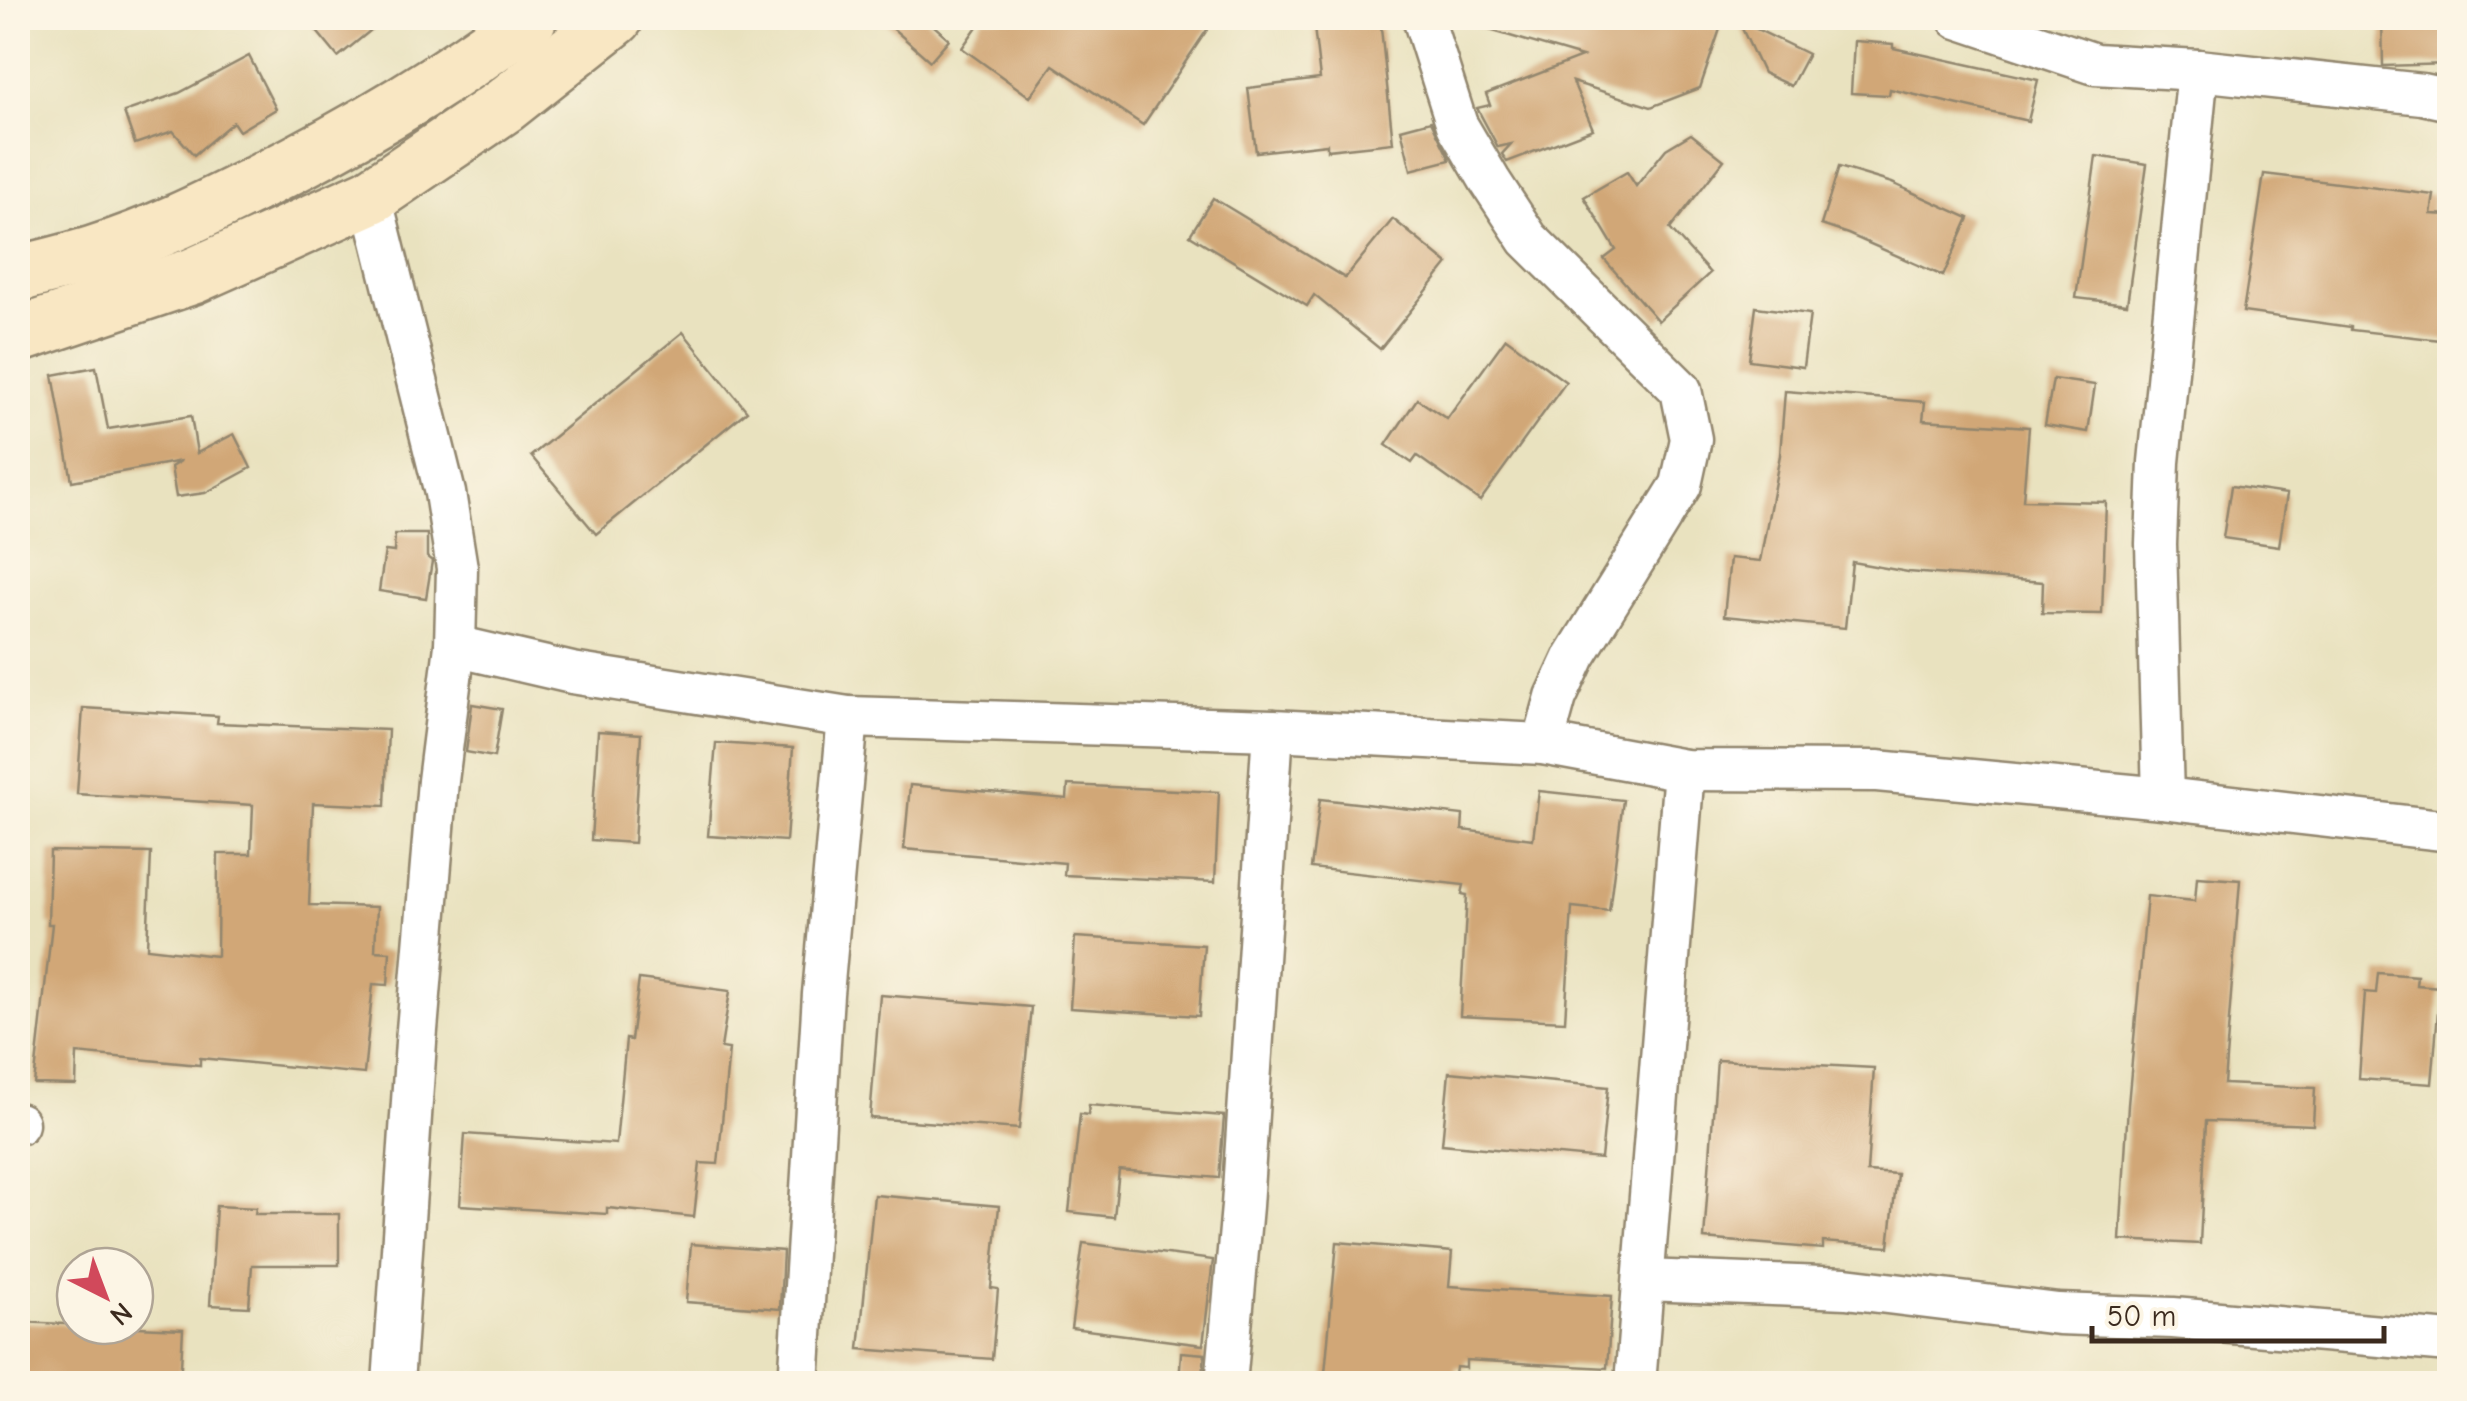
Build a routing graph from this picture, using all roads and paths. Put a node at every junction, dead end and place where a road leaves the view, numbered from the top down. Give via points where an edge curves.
1 (529, 18) edge
2 (615, 18) edge
3 (1424, 18) edge
4 (1958, 18) edge
5 (2198, 70) junction
6 (2450, 100) edge
7 (371, 196) junction
8 (18, 274) edge
9 (18, 335) edge
10 (455, 646) junction
11 (848, 717) junction
12 (1273, 730) junction
13 (1543, 744) junction
14 (1684, 770) junction
15 (2164, 798) junction
16 (2450, 831) edge
17 (1645, 1280) junction
18 (2450, 1342) edge
19 (393, 1384) edge
20 (799, 1384) edge
21 (1226, 1384) edge
22 (1635, 1384) edge

1 - 8 main road via 390,112 279,172 168,226
2 - 7 main road via 505,105
3 - 13 street via 1457,124 1490,181 1528,239 1681,390 1692,438 1681,485 1574,656
4 - 5 street via 2095,64
5 - 6 street
5 - 15 street via 2158,462
7 - 9 main road via 193,276
7 - 10 street via 445,493 457,568
10 - 11 street via 572,674
10 - 19 street via 416,1042
11 - 12 street
11 - 20 street
12 - 13 street
12 - 21 street
13 - 14 street
14 - 15 street via 1877,771
14 - 17 street
15 - 16 street
17 - 18 street via 1846,1288 2058,1314
17 - 22 street

